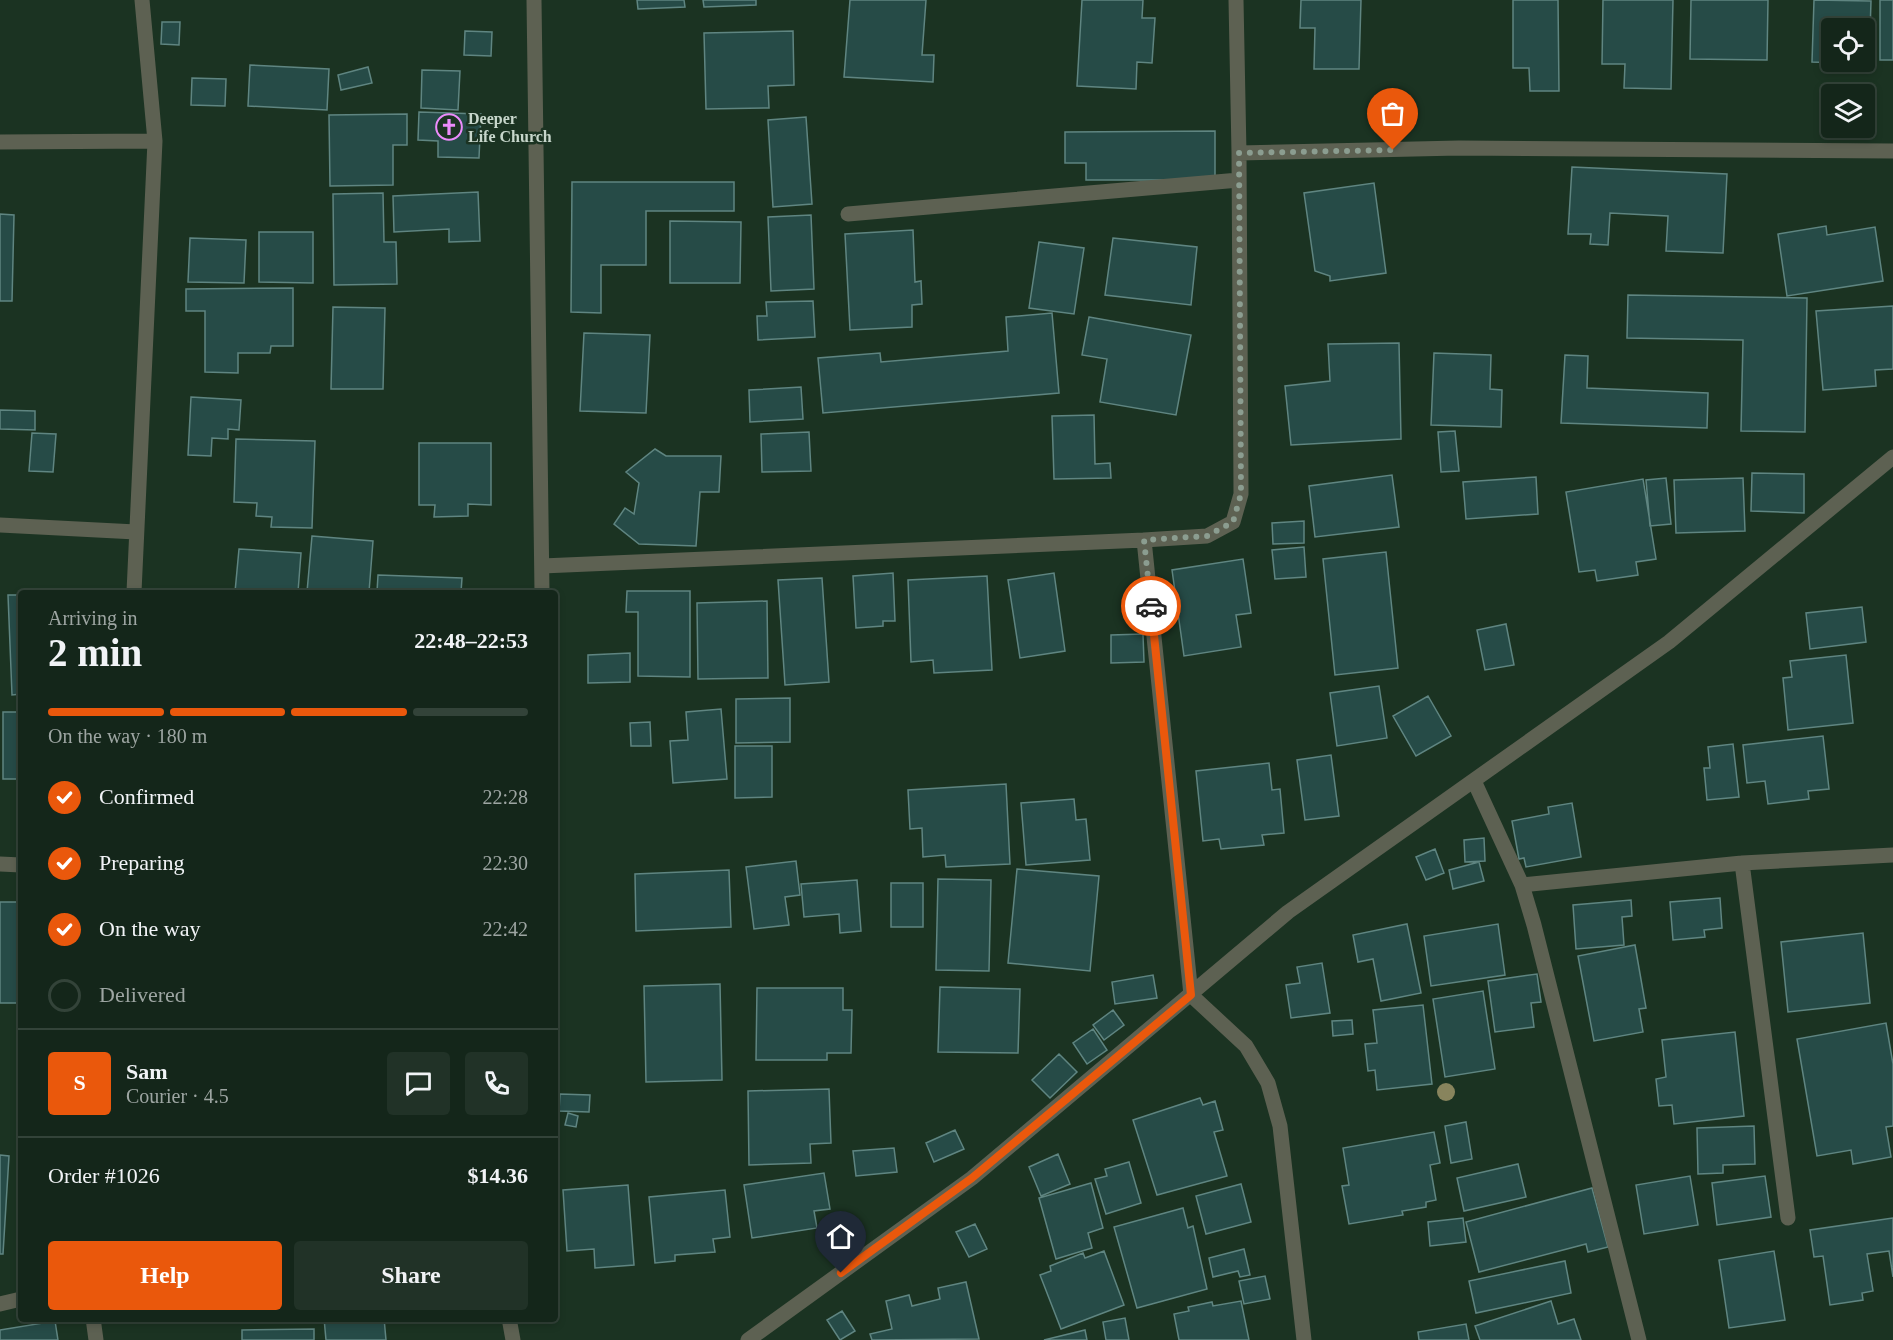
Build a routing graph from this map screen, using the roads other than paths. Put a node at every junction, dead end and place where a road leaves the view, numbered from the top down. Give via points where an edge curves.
1 (142, 0) edge
2 (534, 0) edge
3 (1236, 0) edge
4 (155, 141) junction
5 (0, 142) edge
6 (1893, 151) edge
7 (1239, 153) junction
8 (1239, 180) junction
9 (848, 214) dead end
10 (1893, 457) edge
11 (0, 525) edge
12 (136, 532) junction
13 (1144, 540) junction
14 (542, 566) junction
15 (134, 590) edge
16 (542, 590) edge
17 (1474, 781) junction
18 (1893, 855) edge
19 (1742, 863) junction
20 (0, 864) edge
21 (18, 865) edge
22 (1522, 885) junction
23 (1191, 995) junction
24 (1788, 1218) dead end
25 (18, 1300) edge
26 (0, 1304) edge
27 (94, 1322) edge
28 (510, 1322) edge
29 (96, 1340) edge
30 (513, 1340) edge
31 (748, 1340) edge
32 (1304, 1340) edge
33 (1639, 1340) edge

1 - 4 street
2 - 14 street
3 - 7 street
4 - 5 street
4 - 12 street
6 - 7 street via 1459,148
7 - 8 street
8 - 9 street
8 - 13 street via 1241,494 1233,522 1207,536
10 - 17 street via 1669,642
11 - 12 street
12 - 15 street
13 - 14 street
13 - 23 street
14 - 16 street
17 - 22 street
17 - 23 street via 1288,912
18 - 19 street
19 - 22 street
19 - 24 street
20 - 21 street
22 - 33 street via 1581,1102
23 - 31 street via 972,1178
23 - 32 street via 1246,1046 1268,1083 1280,1125
25 - 26 street
27 - 29 street
28 - 30 street

